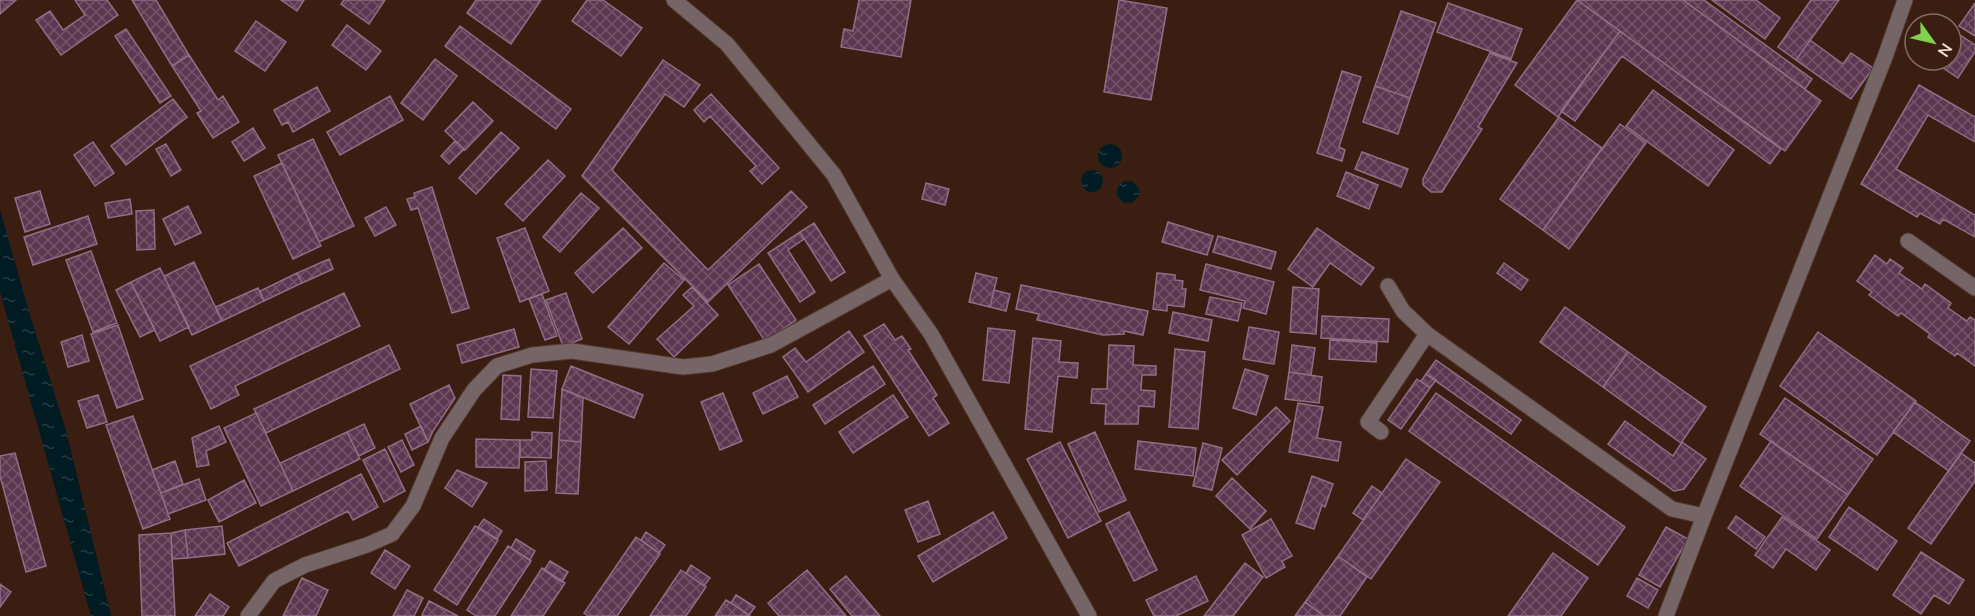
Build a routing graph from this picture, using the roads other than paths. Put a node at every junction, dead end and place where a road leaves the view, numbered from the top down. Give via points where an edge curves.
1 (674, 0) edge
2 (1905, 0) edge
3 (1908, 241) dead end
4 (892, 279) junction
5 (1388, 286) dead end
6 (1975, 288) edge
7 (1427, 334) junction
8 (1381, 432) dead end
9 (1704, 516) junction
10 (248, 616) edge
11 (1089, 616) edge
12 (1666, 616) edge

1 - 4 street via 727,44 834,175
2 - 9 street
3 - 6 street
4 - 10 street via 771,345 712,364 683,367 572,351 532,355 497,366 474,390 442,438 413,506 392,534 305,565 274,581
4 - 11 street via 931,334
5 - 7 street via 1403,311
7 - 8 street via 1368,422
7 - 9 street via 1671,508
9 - 12 street

